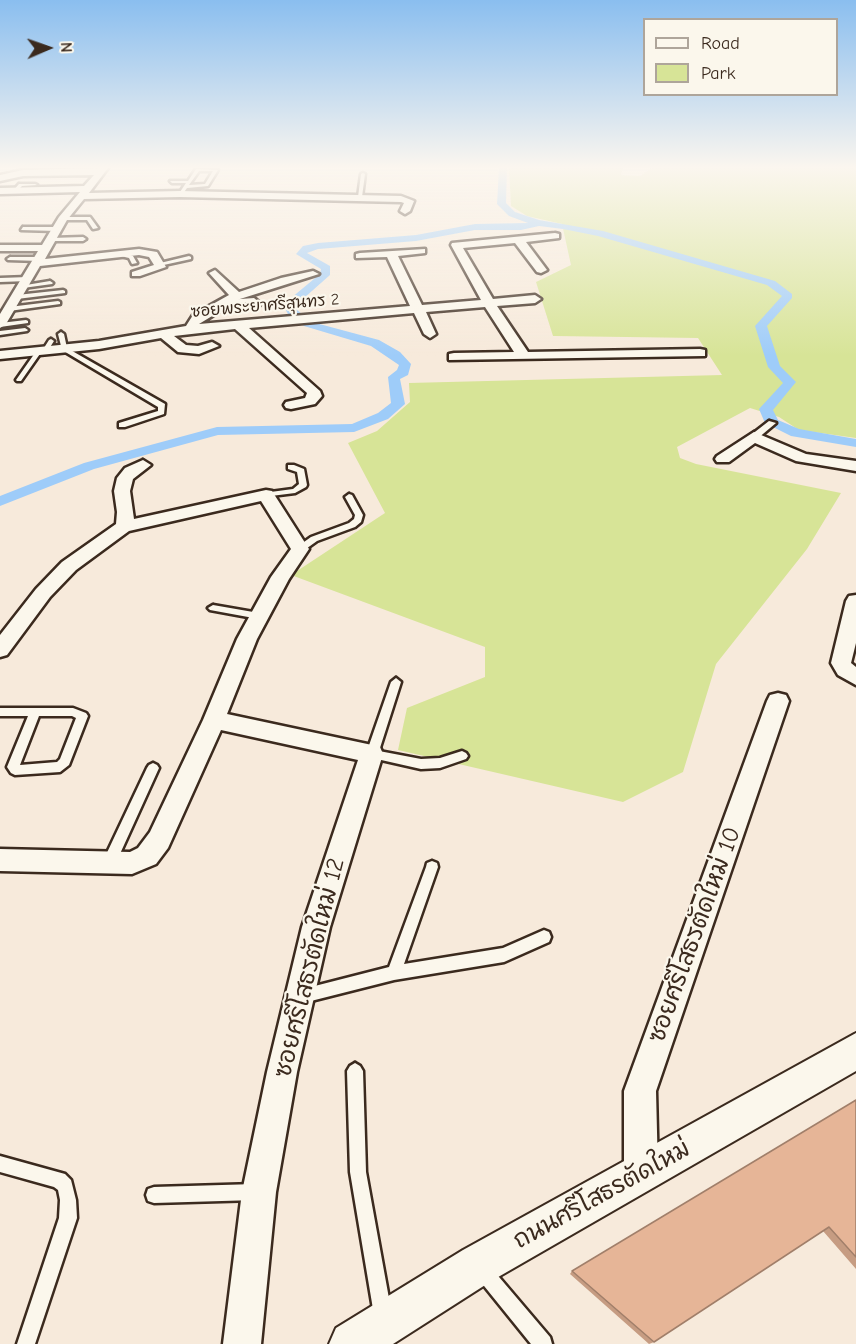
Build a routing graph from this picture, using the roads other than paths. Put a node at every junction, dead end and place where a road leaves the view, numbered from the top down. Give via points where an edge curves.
1 (56, 231) edge
2 (555, 236) dead end
3 (83, 239) dead end
4 (518, 239) junction
5 (49, 244) junction
6 (0, 248) edge
7 (421, 251) dead end
8 (119, 254) junction
9 (391, 254) junction
10 (360, 256) dead end
11 (189, 258) dead end
12 (10, 259) dead end
13 (39, 261) junction
14 (159, 264) junction
15 (135, 268) joint
16 (541, 270) dead end
17 (215, 273) dead end
18 (313, 274) dead end
19 (0, 280) edge
20 (26, 282) junction
21 (50, 283) dead end
22 (63, 292) dead end
23 (17, 297) junction
24 (231, 299) junction
25 (535, 299) dead end
26 (58, 303) dead end
27 (489, 303) junction
28 (258, 304) dead end
29 (9, 309) junction
30 (418, 309) junction
31 (26, 322) dead end
32 (0, 324) edge
33 (238, 325) junction
34 (190, 329) junction
35 (25, 330) dead end
36 (0, 333) edge
37 (61, 334) dead end
38 (164, 334) junction
39 (430, 334) dead end
40 (212, 346) dead end
41 (45, 348) junction
42 (64, 350) junction
43 (700, 353) dead end
44 (0, 355) edge
45 (523, 355) junction
46 (454, 357) dead end
47 (19, 380) dead end
48 (291, 405) dead end
49 (772, 423) dead end
50 (122, 425) dead end
51 (754, 437) junction
52 (723, 459) dead end
53 (143, 465) dead end
54 (856, 466) edge
55 (291, 467) dead end
56 (266, 495) junction
57 (349, 497) dead end
58 (124, 526) junction
59 (300, 549) junction
60 (856, 601) edge
61 (213, 608) dead end
62 (259, 616) junction
63 (0, 650) edge
64 (856, 677) edge
65 (396, 682) dead end
66 (778, 701) dead end
67 (0, 712) edge
68 (35, 712) junction
69 (214, 720) junction
70 (372, 754) junction
71 (462, 756) dead end
72 (153, 768) dead end
73 (0, 860) edge
74 (108, 863) junction
75 (432, 867) dead end
76 (544, 937) dead end
77 (394, 973) junction
78 (300, 996) junction
79 (856, 1052) edge
80 (355, 1071) dead end
81 (0, 1164) edge
82 (641, 1173) junction
83 (259, 1191) junction
84 (154, 1195) dead end
85 (478, 1265) junction
86 (368, 1334) edge
87 (26, 1344) edge
88 (242, 1344) edge
89 (543, 1344) edge

1 - 5 street
2 - 4 street
3 - 5 lane
4 - 16 street
4 - 27 street via 456,245
5 - 6 street
5 - 13 street
7 - 9 street
8 - 13 street
8 - 14 street via 147,252
8 - 15 lane via 131,257
9 - 10 street
9 - 30 street
11 - 14 lane
12 - 13 lane
13 - 20 street
14 - 15 street via 158,269
17 - 24 street
18 - 24 street
19 - 20 lane
20 - 21 lane
20 - 23 street
22 - 23 lane
23 - 29 street
24 - 28 lane via 254,300
24 - 34 street via 197,318
25 - 27 street, ซอยพระยาศรีสุนทร 2
26 - 29 lane
27 - 30 street, ซอยพระยาศรีสุนทร 2
27 - 45 street
29 - 32 street
30 - 33 street, ซอยพระยาศรีสุนทร 2
30 - 39 street
31 - 32 lane
33 - 34 street, ซอยพระยาศรีสุนทร 2
33 - 48 street via 313,391 315,396 310,401
34 - 38 street, ซอยพระยาศรีสุนทร 2
35 - 36 lane
37 - 42 lane
38 - 40 street via 183,349
38 - 42 street, ซอยพระยาศรีสุนทร 2
41 - 42 street, ซอยพระยาศรีสุนทร 2
41 - 44 street, ซอยพระยาศรีสุนทร 2
41 - 47 lane
42 - 50 lane via 162,406 161,412
43 - 45 street
45 - 46 street
49 - 51 lane
51 - 52 street
51 - 54 street via 802,458
53 - 58 street via 125,478
55 - 56 lane via 301,471 303,486
56 - 58 street
56 - 59 street
57 - 59 lane via 359,515 357,520
58 - 63 street via 69,566
59 - 62 street
60 - 64 street via 841,663
61 - 62 lane
62 - 69 street
65 - 70 lane
66 - 82 street, ซอยศรีโสธรตัดใหม่ 10 via 640,1091
67 - 68 lane
68 - 68 lane via 13,767 15,771 60,767 82,716 73,712
69 - 70 street
69 - 74 street via 159,840 147,856 132,863
70 - 71 lane via 421,764
70 - 78 street, ซอยศรีโสธรตัดใหม่ 12 via 316,927
72 - 74 lane
73 - 74 street
75 - 77 lane
76 - 77 lane via 504,955
77 - 78 lane
78 - 83 street, ซอยศรีโสธรตัดใหม่ 12
79 - 82 street, ถนนศรีโสธรตัดใหม่
80 - 86 lane
81 - 87 lane via 59,1180 65,1186 68,1200 68,1218
82 - 85 street, ถนนศรีโสธรตัดใหม่
83 - 84 lane
83 - 88 street, ซอยศรีโสธรตัดใหม่ 12
85 - 86 street, ถนนศรีโสธรตัดใหม่
85 - 89 lane

